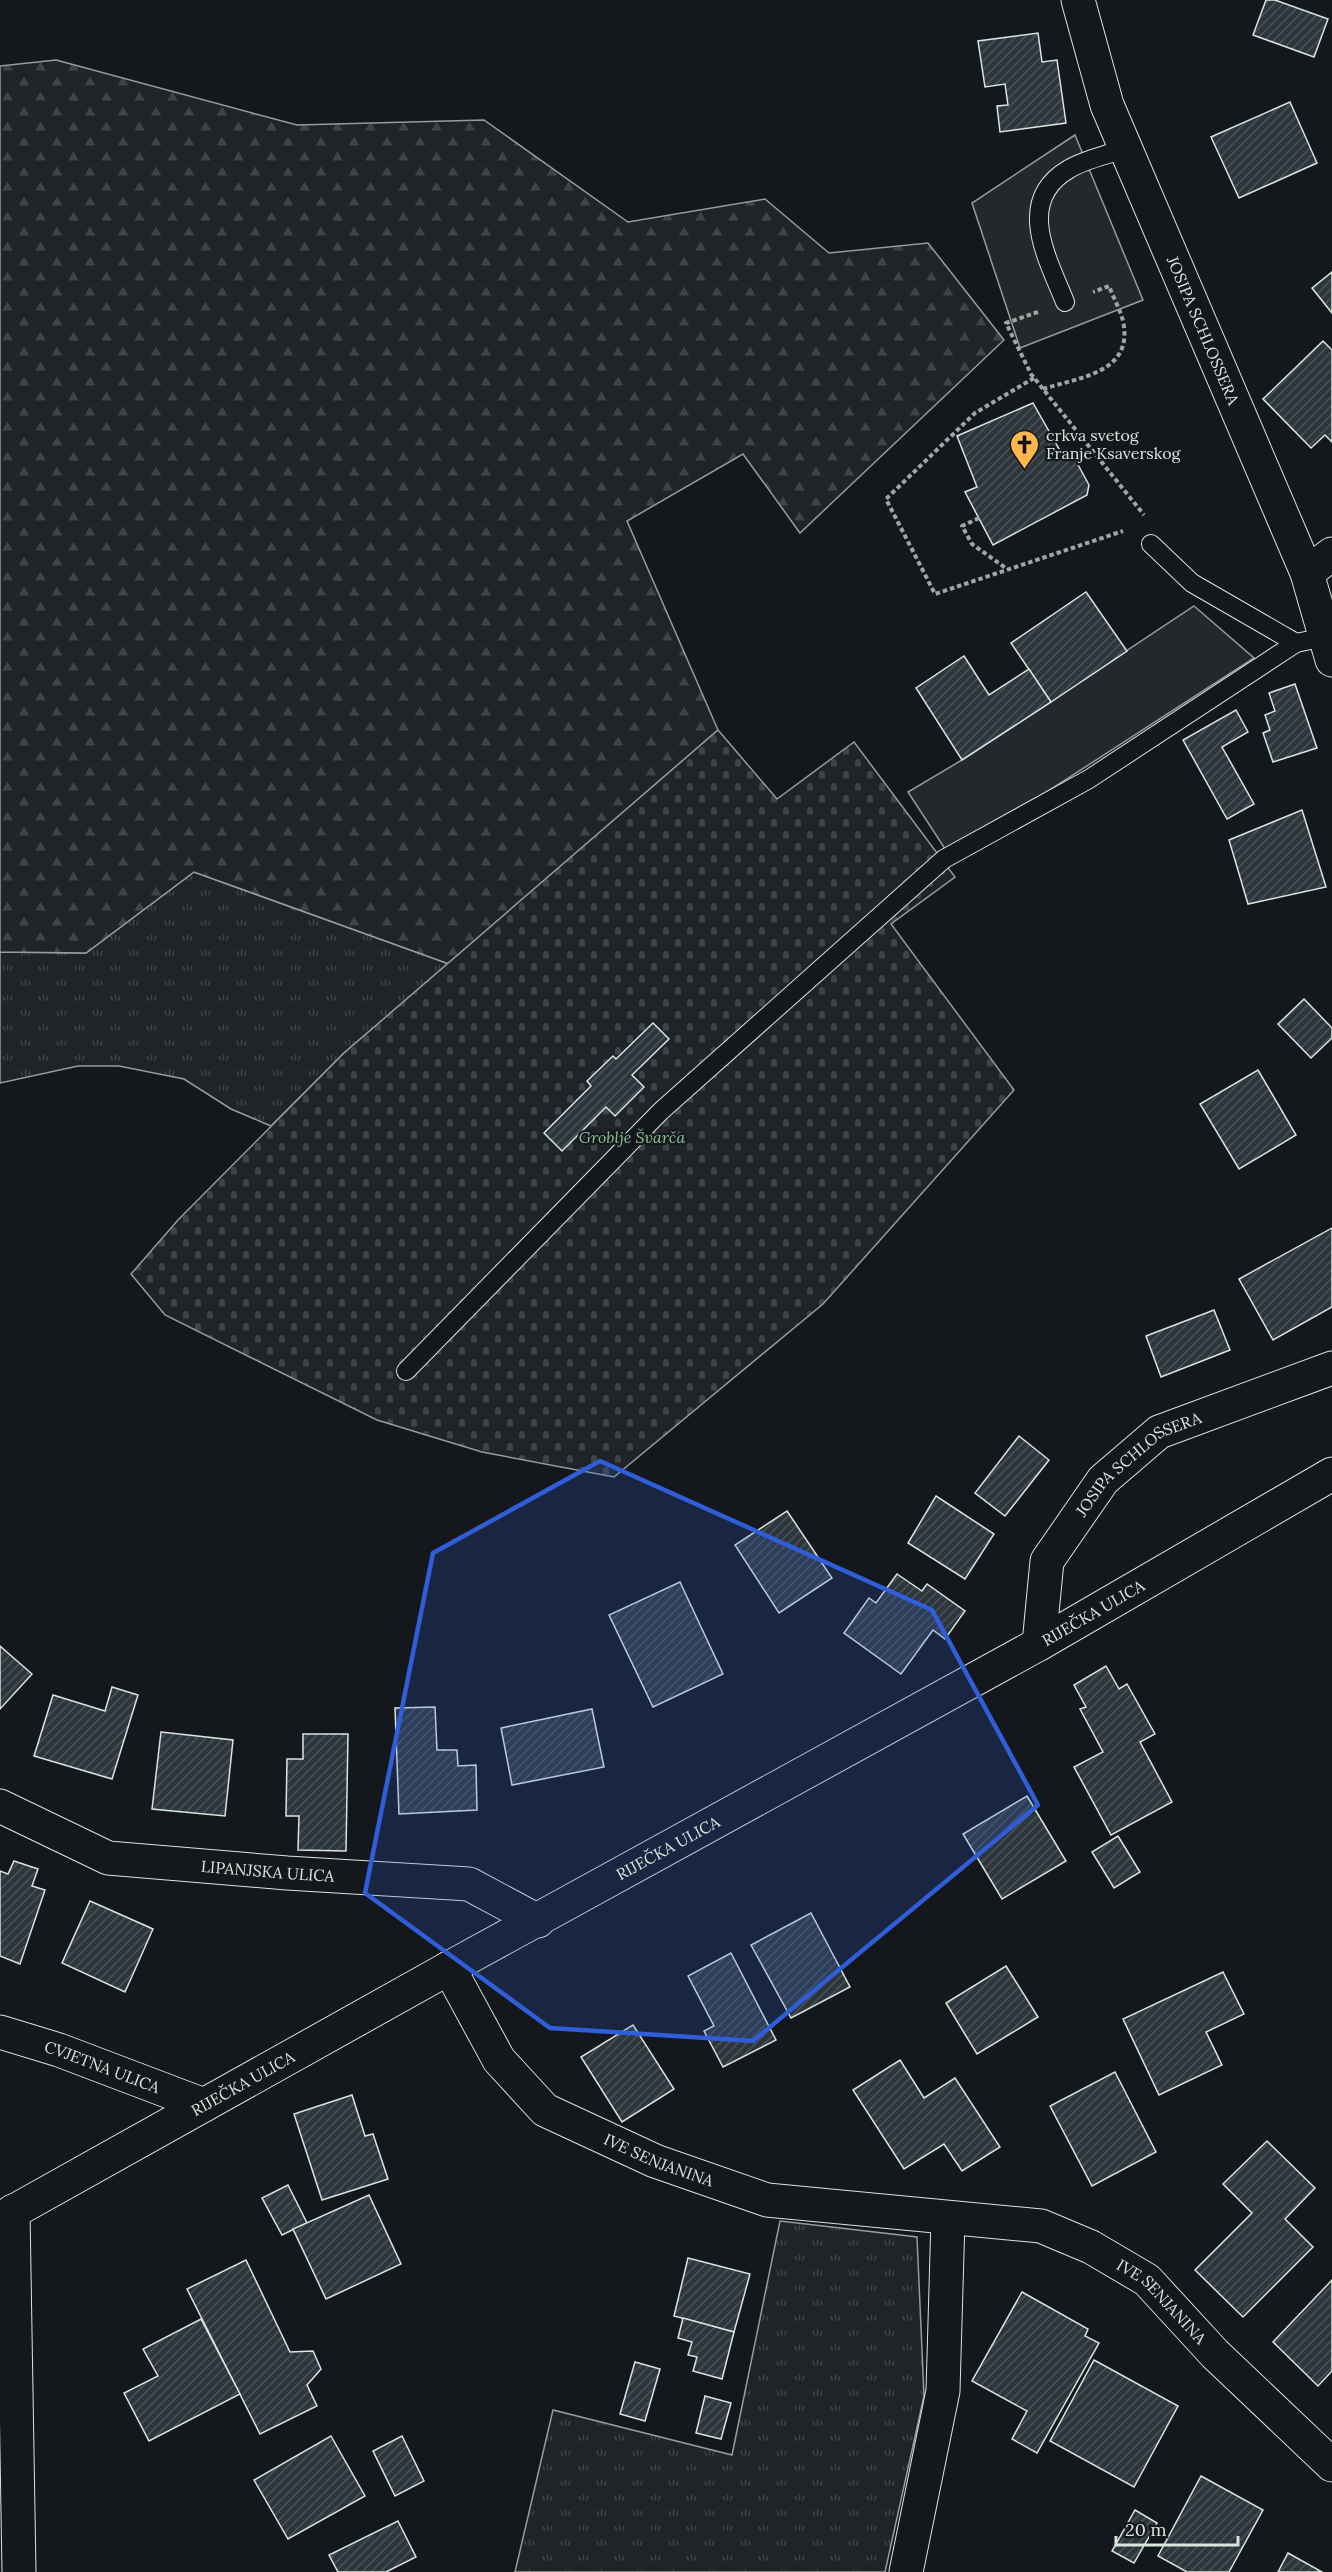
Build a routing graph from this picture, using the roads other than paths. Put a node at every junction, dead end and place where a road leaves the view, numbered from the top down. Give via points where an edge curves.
1 (1078, 0) edge
2 (1126, 148) junction
3 (1065, 302) road end
4 (1151, 544) dead end
5 (1319, 563) edge
6 (1318, 646) edge
7 (1332, 1368) edge
8 (406, 1371) dead end
9 (1332, 1474) edge
10 (1039, 1644) junction
11 (0, 1806) edge
12 (537, 1921) junction
13 (448, 1968) junction
14 (0, 2032) edge
15 (204, 2105) junction
16 (7, 2215) edge
17 (948, 2219) junction
18 (1332, 2465) edge
19 (19, 2572) edge
20 (906, 2572) edge

1 - 2 street, JOSIPA SCHLOSSERA via 1107,105
2 - 3 lane via 1068,169 1046,191 1038,212 1038,234
2 - 5 street, JOSIPA SCHLOSSERA
4 - 6 lane via 1192,583
5 - 6 street, JOSIPA SCHLOSSERA
6 - 8 lane via 944,859 662,1111
7 - 10 street, JOSIPA SCHLOSSERA via 1159,1432 1102,1480 1047,1562
9 - 10 street, RIJEČKA ULICA
10 - 12 street, RIJEČKA ULICA
11 - 12 street, LIPANJSKA ULICA via 108,1858 469,1884
12 - 13 street, RIJEČKA ULICA
13 - 15 street, RIJEČKA ULICA
13 - 17 street, IVE SENJANINA via 499,2061 545,2110 655,2161 766,2200
14 - 15 street, CVJETNA ULICA
15 - 16 street, RIJEČKA ULICA
16 - 19 street
17 - 18 street, IVE SENJANINA via 1041,2226 1091,2247 1147,2280 1215,2354
17 - 20 street via 943,2391

